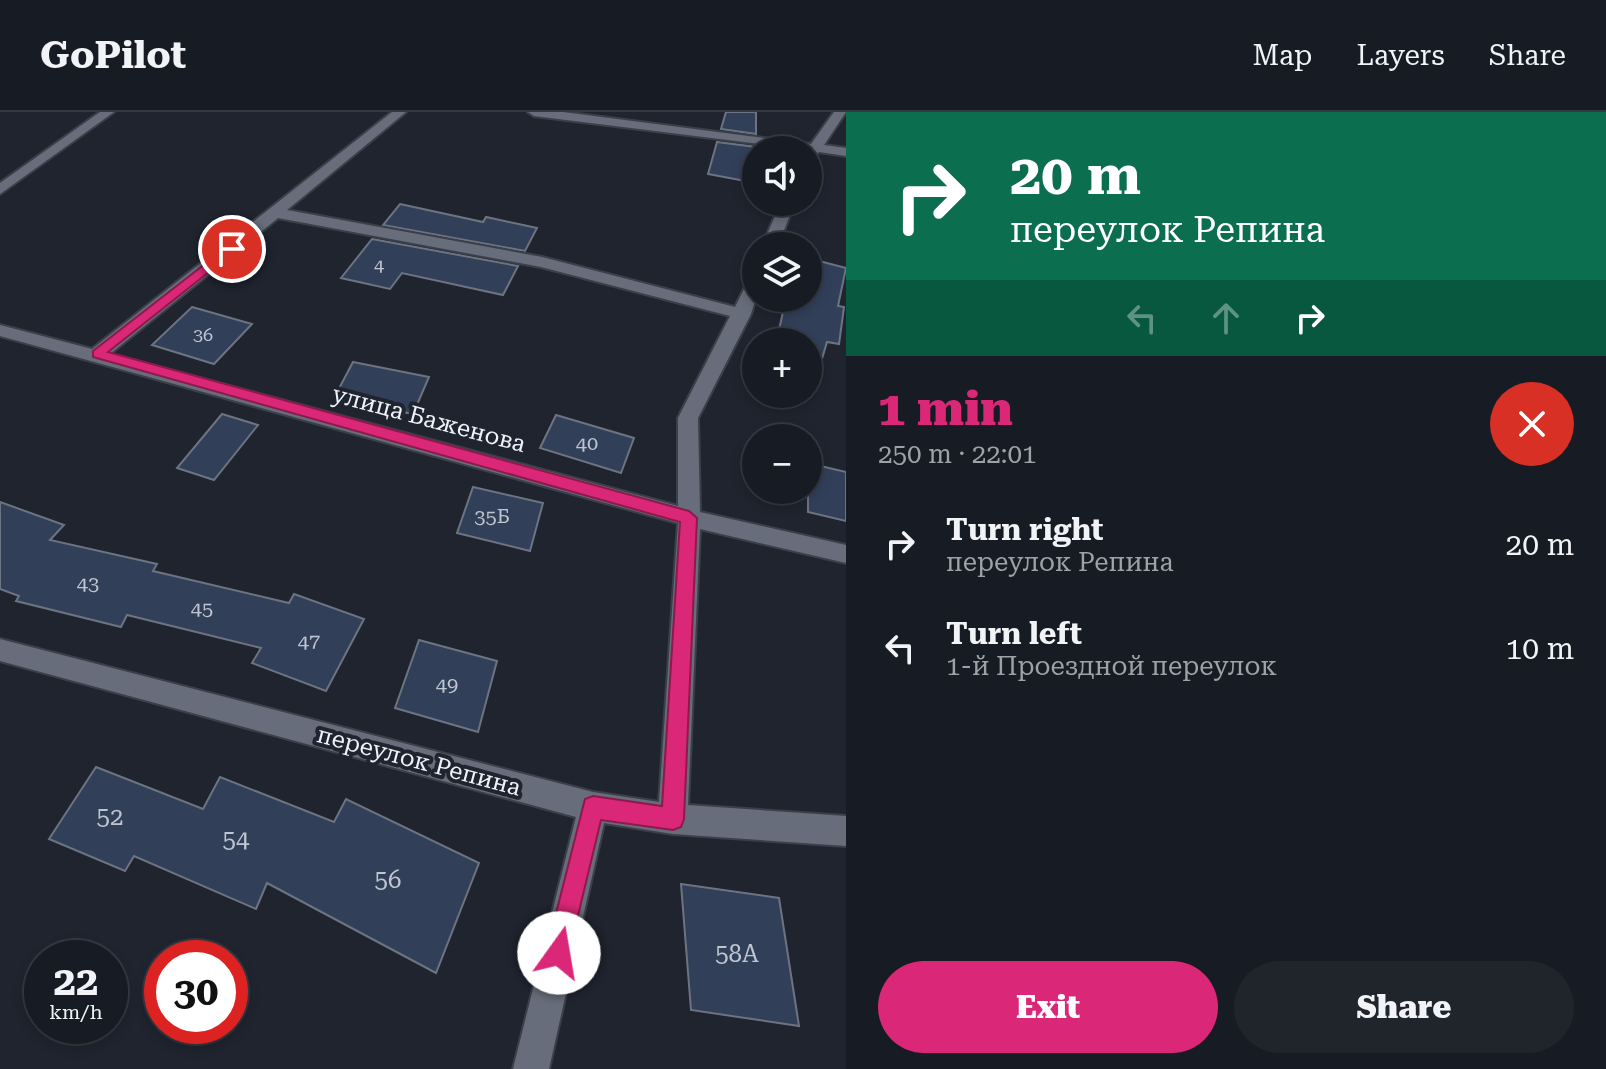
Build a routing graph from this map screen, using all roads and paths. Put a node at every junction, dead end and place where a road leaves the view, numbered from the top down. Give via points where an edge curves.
1 (108, 112) edge
2 (400, 112) edge
3 (534, 112) edge
4 (840, 112) edge
5 (742, 138) edge
6 (822, 138) edge
7 (846, 139) edge
8 (822, 145) edge
9 (822, 148) edge
10 (846, 152) edge
11 (0, 190) edge
12 (277, 213) junction
13 (742, 314) joint
14 (0, 330) edge
15 (98, 354) junction
16 (689, 518) junction
17 (846, 554) edge
18 (0, 650) edge
19 (593, 807) junction
20 (673, 819) junction
21 (846, 831) edge
22 (531, 1069) edge

1 - 11 street
2 - 12 street
3 - 5 street
4 - 6 street
7 - 8 street
9 - 10 street
12 - 13 street via 542,262
12 - 15 street
13 - 16 street via 688,418
14 - 15 street, улица Баженова
15 - 16 street, улица Баженова
16 - 17 street, улица Баженова
16 - 20 street
18 - 19 street, переулок Репина
19 - 20 street, переулок Репина
19 - 22 street
20 - 21 street, переулок Репина

